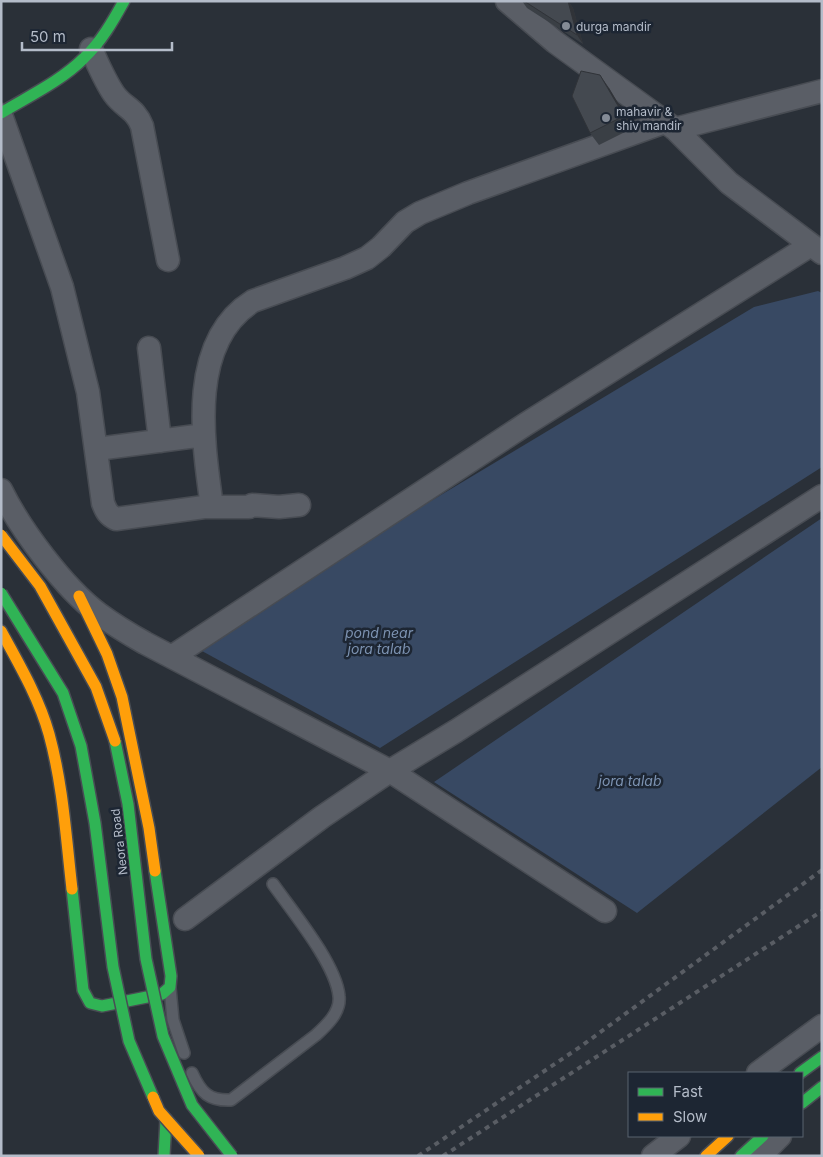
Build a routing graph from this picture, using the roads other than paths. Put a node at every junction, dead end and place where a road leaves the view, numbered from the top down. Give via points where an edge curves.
1 (124, 1) edge
2 (507, 1) edge
3 (91, 49) junction
4 (822, 91) edge
5 (1, 114) edge
6 (670, 126) junction
7 (816, 249) edge
8 (168, 260) dead end
9 (149, 348) dead end
10 (204, 435) junction
11 (160, 441) junction
12 (97, 449) junction
13 (1, 490) edge
14 (822, 496) edge
15 (299, 505) dead end
16 (212, 507) junction
17 (1, 535) edge
18 (1, 593) edge
19 (79, 596) junction
20 (1, 631) edge
21 (173, 656) junction
22 (390, 771) junction
23 (273, 884) dead end
24 (605, 912) dead end
25 (185, 918) dead end
26 (170, 987) junction
27 (822, 1026) edge
28 (822, 1057) edge
29 (759, 1072) edge
30 (801, 1072) edge
31 (822, 1087) edge
32 (803, 1102) edge
33 (822, 1103) edge
34 (803, 1117) edge
35 (166, 1119) junction
36 (677, 1137) edge
37 (727, 1137) edge
38 (763, 1137) edge
39 (779, 1137) edge
40 (164, 1156) edge
41 (198, 1156) edge
42 (232, 1156) edge
43 (653, 1156) edge
44 (706, 1156) edge
45 (741, 1156) edge
46 (760, 1156) edge

1 - 3 main road
2 - 6 street via 555,42
3 - 5 main road via 67,73
3 - 8 street via 114,94 134,111 142,126
4 - 6 street
5 - 12 street via 62,287 88,392
6 - 7 street via 729,183
6 - 10 street via 420,212 367,258 253,301 231,319 212,355 207,376
7 - 21 street via 526,424
9 - 11 street
10 - 11 street
10 - 16 street
11 - 12 street
12 - 16 street via 103,503 110,516 116,519
13 - 19 street via 40,552
14 - 22 street
15 - 16 street
17 - 42 main road, Neora Road, bridge via 40,586 96,687 116,742 128,804 146,959 163,1036 175,1075 192,1105
18 - 35 main road, Neora Road, bridge via 63,693 81,746 95,822 114,967 129,1041 153,1087 159,1111
19 - 21 street via 120,629
19 - 26 main road via 107,654 122,697 149,828
20 - 26 main road via 30,685 49,733 62,788 83,990 90,1003 102,1006 162,994
21 - 22 street
22 - 24 street
22 - 25 street
23 - 26 lane via 326,959 335,978 340,997 329,1023 231,1100 218,1101 197,1084 186,1061 174,1020
27 - 29 street
28 - 30 main road
31 - 32 main road
33 - 34 street
35 - 40 main road
35 - 41 main road, Neora Road, bridge
36 - 43 street
37 - 44 main road
38 - 45 main road
39 - 46 street

